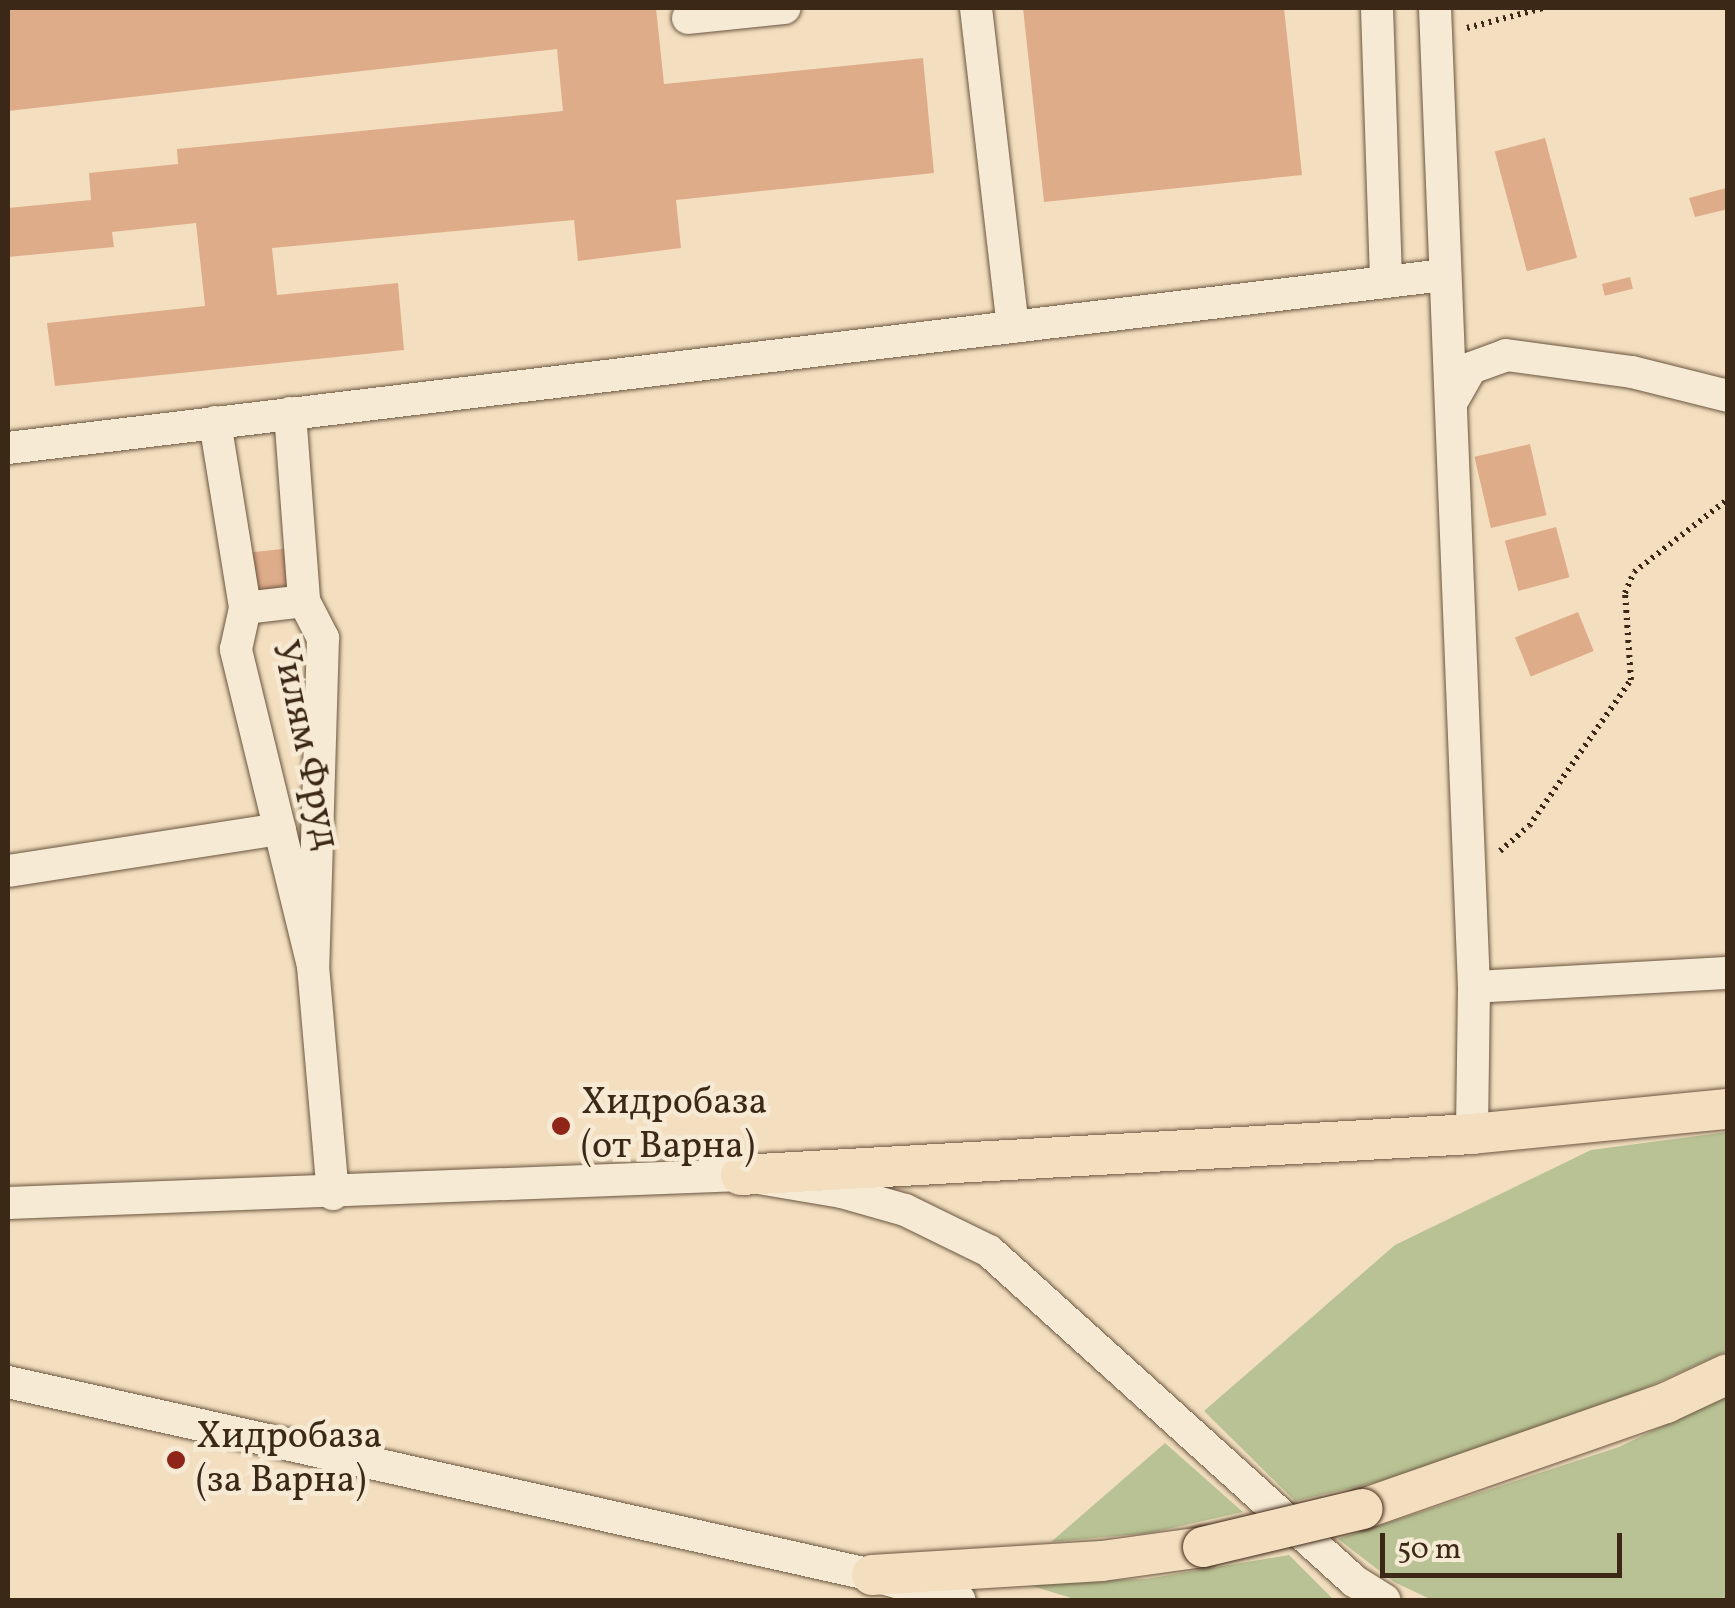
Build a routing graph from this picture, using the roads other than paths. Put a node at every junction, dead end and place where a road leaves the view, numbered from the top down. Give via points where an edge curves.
1 (784, 8) edge
2 (976, 8) edge
3 (1377, 8) edge
4 (1435, 8) edge
5 (688, 18) dead end
6 (1444, 275) junction
7 (1386, 282) junction
8 (1013, 326) junction
9 (1728, 396) edge
10 (1450, 403) junction
11 (290, 413) junction
12 (215, 422) junction
13 (8, 448) edge
14 (304, 600) junction
15 (245, 608) junction
16 (280, 830) junction
17 (8, 872) edge
18 (312, 966) junction
19 (1728, 972) edge
20 (1474, 987) junction
21 (1728, 1110) edge
22 (1472, 1134) junction
23 (741, 1176) junction
24 (332, 1194) junction
25 (8, 1204) edge
26 (1728, 1374) edge
27 (8, 1382) edge
28 (872, 1575) junction
29 (959, 1600) edge
30 (1386, 1600) edge

1 - 5 street
2 - 8 street
3 - 7 street
4 - 6 street
6 - 7 street
6 - 10 street
7 - 8 street
8 - 11 street
9 - 10 street via 1632,372 1506,355 1472,368
10 - 20 street
11 - 12 street
11 - 14 street
12 - 13 street
12 - 15 street
14 - 15 street, Уилям Фруд
14 - 18 street, Уилям Фруд via 323,638
15 - 16 street, Уилям Фруд via 236,649
16 - 17 street
16 - 18 street, Уилям Фруд
18 - 24 street, Уилям Фруд
19 - 20 street
20 - 22 street
21 - 22 main road
22 - 23 main road
23 - 24 street
23 - 30 street via 905,1210 989,1251 1354,1580
24 - 25 street
26 - 28 main road, bridge via 1666,1403 1363,1509 1203,1547 1102,1561
27 - 28 street
28 - 29 street

